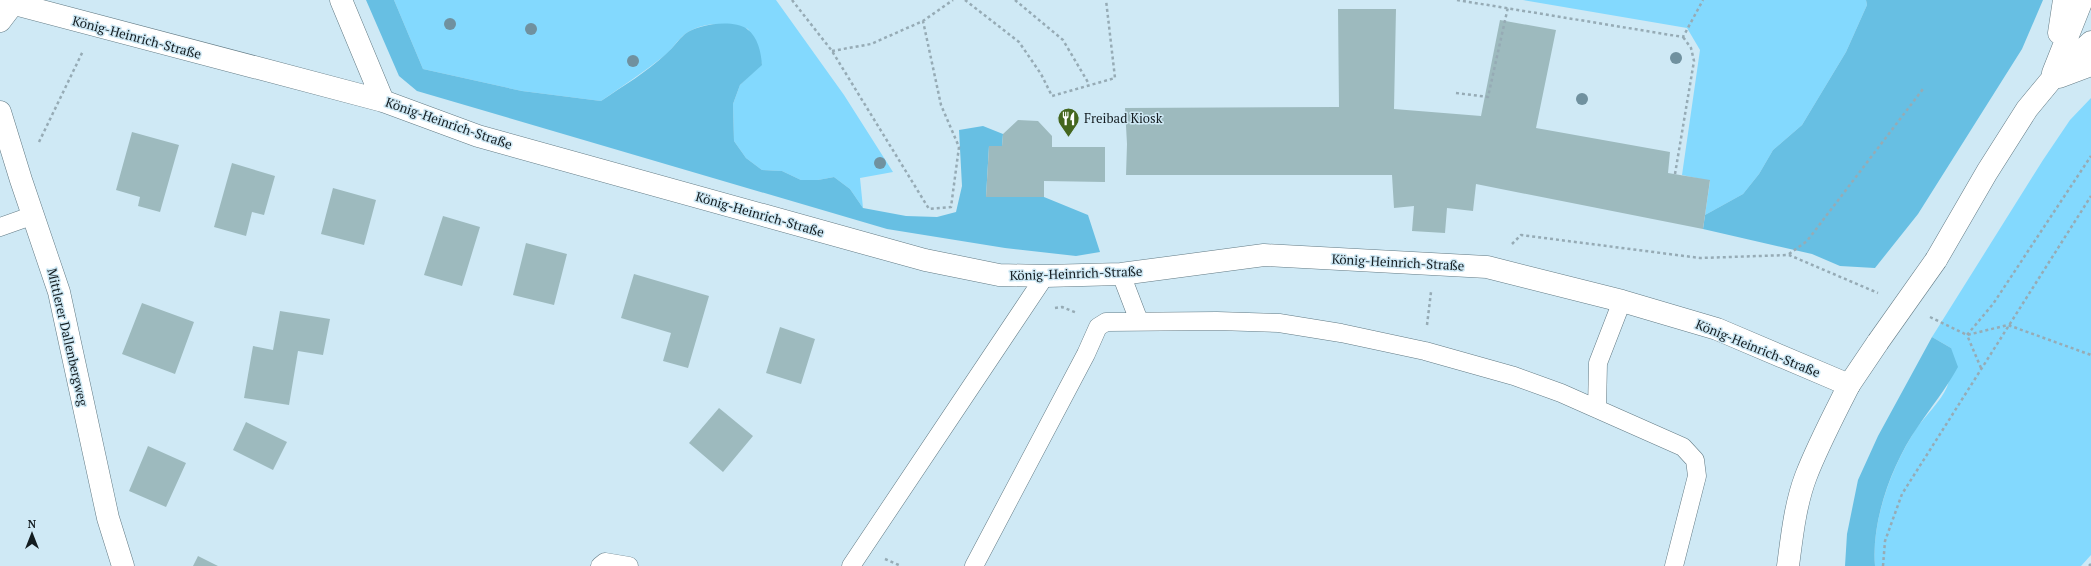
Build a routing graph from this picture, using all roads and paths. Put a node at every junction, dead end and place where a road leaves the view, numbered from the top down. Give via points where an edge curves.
1 (340, 0) edge
2 (792, 0) edge
3 (953, 0) edge
4 (965, 0) edge
5 (1015, 0) edge
6 (1106, 0) edge
7 (1457, 0) edge
8 (1703, 0) edge
9 (2064, 0) edge
10 (2082, 0) edge
11 (6, 1) edge
12 (1508, 7) junction
13 (0, 21) edge
14 (923, 21) junction
15 (94, 26) junction
16 (1683, 37) junction
17 (2091, 42) edge
18 (832, 51) junction
19 (2091, 65) edge
20 (2051, 80) junction
21 (1089, 84) junction
22 (1923, 89) dead end
23 (1456, 93) dead end
24 (383, 101) junction
25 (0, 112) edge
26 (2091, 156) edge
27 (1675, 174) dead end
28 (21, 180) junction
29 (2091, 196) edge
30 (34, 215) junction
31 (0, 227) edge
32 (1789, 255) junction
33 (1487, 267) junction
34 (1121, 274) junction
35 (1045, 276) junction
36 (1881, 294) dead end
37 (1622, 301) junction
38 (1021, 310) junction
39 (1929, 317) dead end
40 (1139, 321) junction
41 (1106, 322) junction
42 (2008, 325) junction
43 (1968, 335) junction
44 (2091, 355) edge
45 (1981, 368) junction
46 (1849, 385) junction
47 (1597, 409) junction
48 (881, 562) dead end
49 (123, 566) edge
50 (600, 566) edge
51 (629, 566) edge
52 (851, 566) edge
53 (901, 566) edge
54 (974, 566) edge
55 (1674, 566) edge
56 (1788, 566) edge
57 (1883, 566) edge

1 - 24 street
2 - 18 path
3 - 14 path
4 - 21 path via 1019,42 1052,96
5 - 21 path via 1063,40
6 - 21 path via 1115,78
7 - 12 path
8 - 16 path
9 - 20 street
10 - 20 street
11 - 13 street
11 - 15 street, König-Heinrich-Straße
12 - 16 path
12 - 23 path via 1488,97
14 - 18 path via 871,44
14 - 18 path via 941,105 959,147 951,207 929,210
15 - 24 street, König-Heinrich-Straße
15 - 28 path
16 - 27 path via 1691,48 1694,62
17 - 20 street
19 - 20 street
20 - 46 street, bridge via 2027,109 1936,260
22 - 32 path via 1808,241
24 - 35 street, König-Heinrich-Straße via 478,136 924,260 999,275
25 - 28 street, Mittlerer Dallenbergweg
26 - 43 path via 1993,304
28 - 30 street, Mittlerer Dallenbergweg
29 - 42 path
30 - 31 lane
30 - 49 street, Mittlerer Dallenbergweg via 59,292 108,518
32 - 33 path via 1700,258 1521,235
32 - 36 path
33 - 34 street, König-Heinrich-Straße via 1264,255
33 - 37 street, König-Heinrich-Straße
34 - 35 street, König-Heinrich-Straße
34 - 40 lane
35 - 38 lane
37 - 46 street, König-Heinrich-Straße via 1717,328
37 - 47 lane via 1598,363
38 - 41 path via 1062,307
38 - 52 lane via 1005,338
39 - 43 path
40 - 41 lane
40 - 47 lane via 1279,323 1341,333 1418,349 1514,376
41 - 54 lane via 1098,327
42 - 43 path
42 - 44 path
42 - 45 path
43 - 45 path
45 - 57 path via 1902,494 1885,541
46 - 56 street via 1806,477 1795,516
47 - 55 lane via 1683,447 1695,460 1697,476
48 - 53 path via 884,558
50 - 51 lane via 605,562

